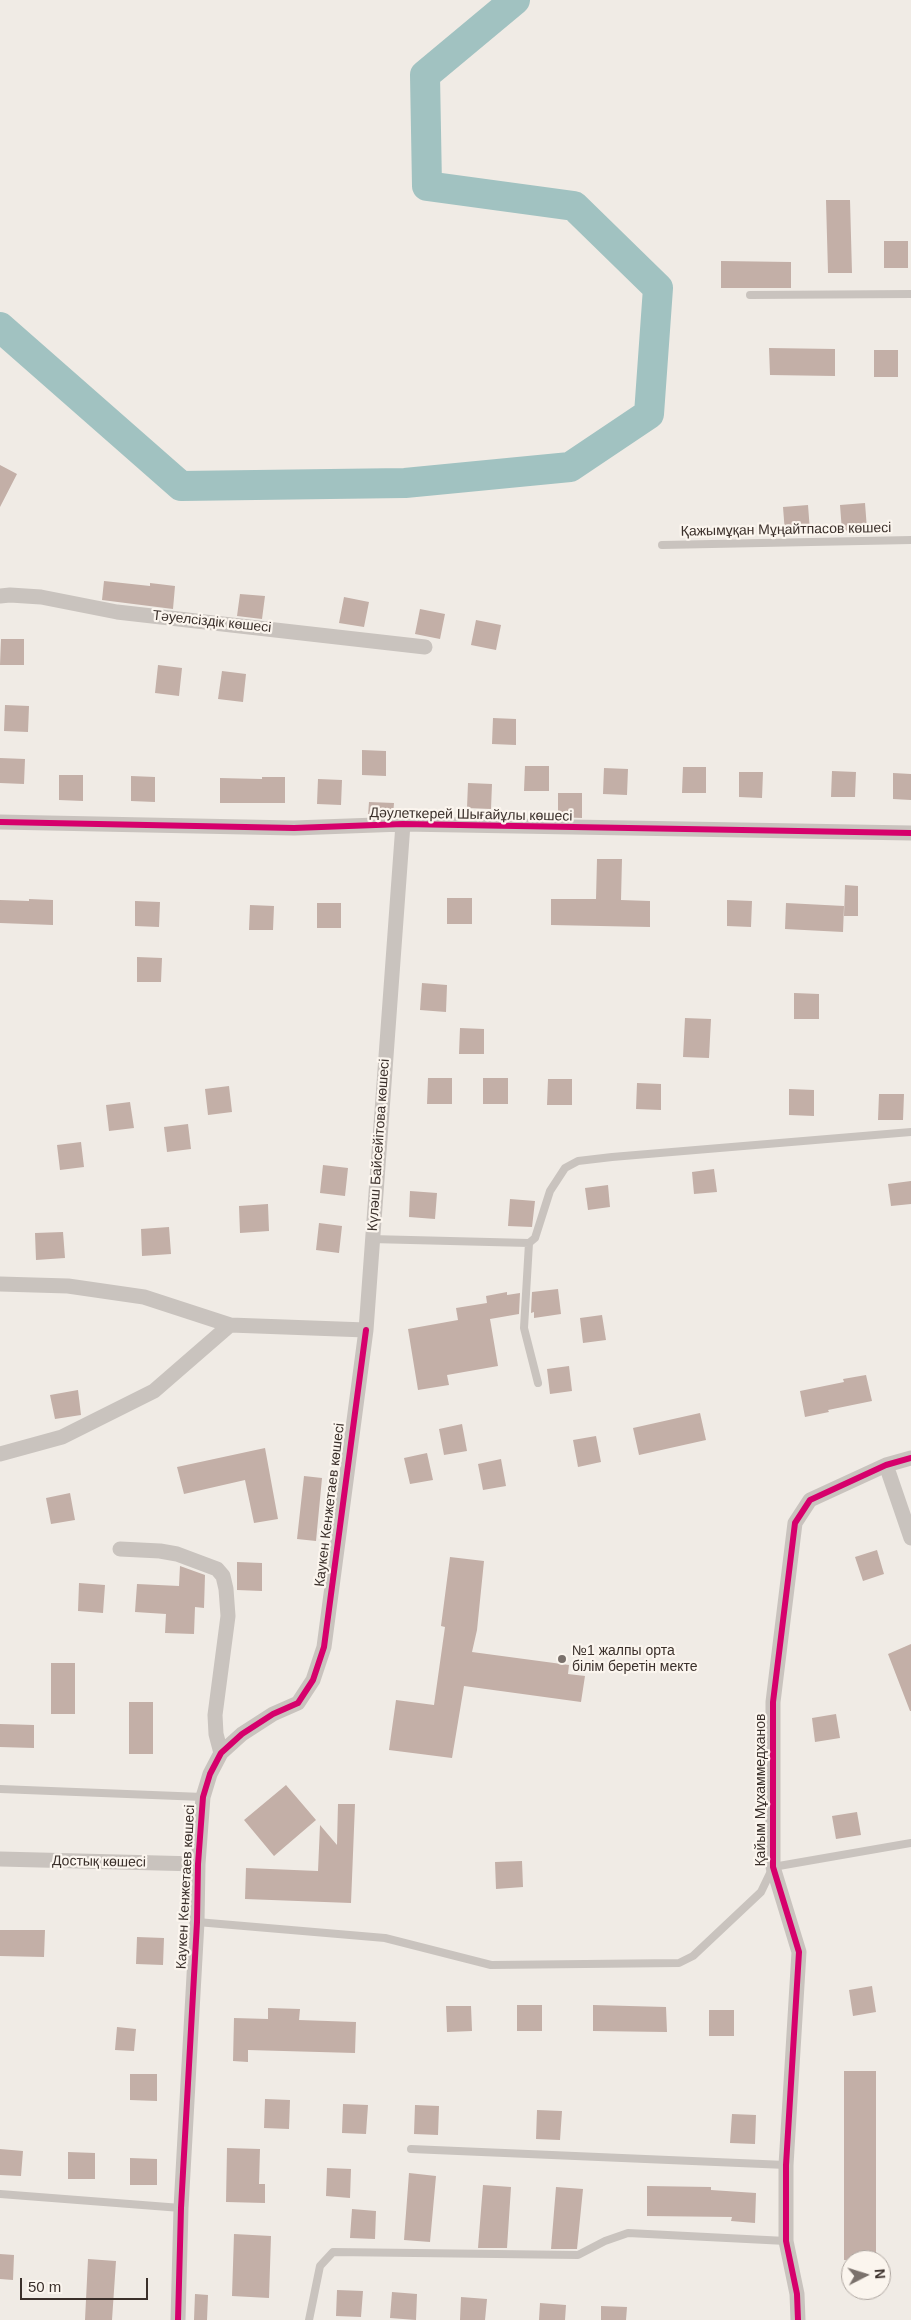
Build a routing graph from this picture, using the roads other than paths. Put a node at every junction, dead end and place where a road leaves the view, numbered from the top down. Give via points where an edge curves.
1 (911, 294) edge
2 (750, 295) dead end
3 (911, 540) edge
4 (662, 545) dead end
5 (0, 596) edge
6 (425, 647) dead end
7 (0, 822) edge
8 (403, 824) junction
9 (911, 834) edge
10 (911, 1132) edge
11 (371, 1239) junction
12 (529, 1242) junction
13 (0, 1284) edge
14 (230, 1325) junction
15 (366, 1330) junction
16 (538, 1383) dead end
17 (0, 1454) edge
18 (911, 1458) edge
19 (886, 1465) junction
20 (911, 1538) edge
21 (120, 1549) dead end
22 (222, 1753) junction
23 (0, 1789) edge
24 (204, 1797) junction
25 (911, 1843) edge
26 (0, 1859) edge
27 (198, 1864) junction
28 (772, 1867) junction
29 (197, 1922) junction
30 (411, 2149) dead end
31 (786, 2165) junction
32 (0, 2194) edge
33 (181, 2208) junction
34 (786, 2241) junction
35 (178, 2320) edge
36 (309, 2320) edge
37 (798, 2320) edge

1 - 2 lane
3 - 4 lane, Қажымұқан Мұңайтпасов көшесі
5 - 6 street, Тәуелсіздік көшесі via 41,597 118,612
7 - 8 street, Дәулеткерей Шығайұлы көшесі via 294,828
8 - 9 street, Дәулеткерей Шығайұлы көшесі
8 - 11 street, Күләш Байсейітова көшесі
10 - 12 lane via 578,1161 565,1168 550,1191 538,1231
11 - 12 lane
11 - 15 street, Күләш Байсейітова көшесі
12 - 16 lane via 524,1328
13 - 14 street via 68,1286 144,1297
14 - 15 street
14 - 17 street via 154,1392 62,1437
15 - 22 street, Каукен Кенжетаев көшесі via 324,1648 313,1680 298,1703 242,1734
18 - 19 street
19 - 20 street
19 - 28 street, Қайым Мұхаммедханов via 810,1500 795,1523 773,1702
21 - 22 street via 177,1554 211,1566 223,1576 228,1616 215,1724
22 - 24 street, Каукен Кенжетаев көшесі via 210,1774
23 - 24 lane
24 - 27 street, Каукен Кенжетаев көшесі
25 - 28 lane
26 - 27 street, Достық көшесі
27 - 29 street, Каукен Кенжетаев көшесі
28 - 29 lane via 761,1892 694,1956 679,1963 491,1965 385,1938
28 - 31 street, Қайым Мұхаммедханов via 799,1952
29 - 33 street, Каукен Кенжетаев көшесі
30 - 31 lane
31 - 34 street, Қайым Мұхаммедханов
32 - 33 lane
33 - 35 street, Каукен Кенжетаев көшесі
34 - 36 lane via 628,2233 605,2240 578,2255 333,2252 320,2266
34 - 37 street, Қайым Мұхаммедханов via 797,2294

